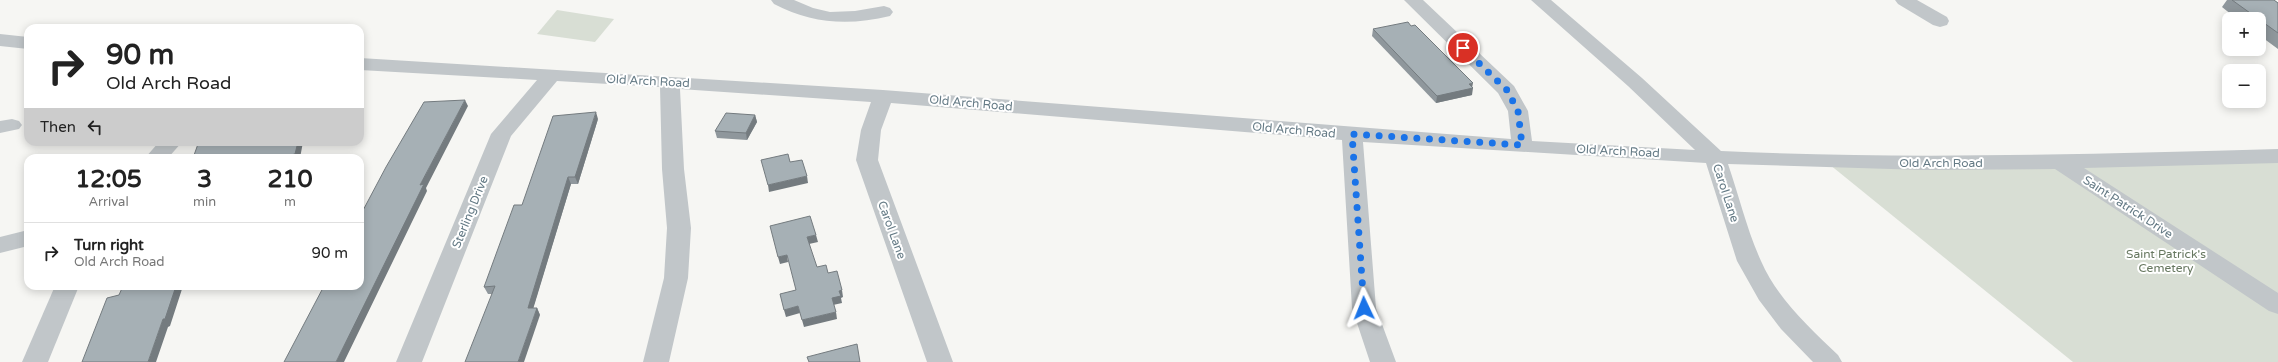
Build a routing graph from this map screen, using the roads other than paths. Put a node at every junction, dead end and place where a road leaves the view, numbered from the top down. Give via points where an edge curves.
1 (780, 0) edge
2 (1413, 0) edge
3 (1540, 0) edge
4 (1904, 0) edge
5 (884, 12) dead end
6 (1940, 21) dead end
7 (0, 40) edge
8 (24, 43) edge
9 (364, 64) edge
10 (552, 76) junction
11 (670, 83) junction
12 (883, 96) junction
13 (1352, 134) junction
14 (1522, 145) junction
15 (167, 146) edge
16 (160, 154) edge
17 (1714, 156) junction
18 (2278, 156) edge
19 (2058, 161) junction
20 (24, 239) edge
21 (0, 245) edge
22 (65, 290) edge
23 (2278, 305) edge
24 (35, 362) edge
25 (409, 362) edge
26 (656, 362) edge
27 (940, 362) edge
28 (1384, 362) edge
29 (1829, 362) edge

1 - 5 street via 809,14 831,18 848,19
2 - 14 street via 1507,90 1518,111
3 - 17 street, Carol Lane via 1635,82
4 - 6 street
7 - 8 street
9 - 10 street, Old Arch Road
10 - 11 street, Old Arch Road
10 - 25 street, Sterling Drive via 501,134
11 - 12 street, Old Arch Road
11 - 26 street via 673,169 679,228 676,278
12 - 13 street, Old Arch Road
12 - 27 street, Carol Lane via 871,130 868,160
13 - 14 street, Old Arch Road
13 - 28 street via 1364,308
14 - 17 street, Old Arch Road
15 - 16 street
17 - 19 street, Old Arch Road via 1870,163
17 - 29 street, Carol Lane via 1749,261 1768,294 1790,323
18 - 19 street, Old Arch Road
19 - 23 street, Saint Patrick Drive
20 - 21 street
22 - 24 street

